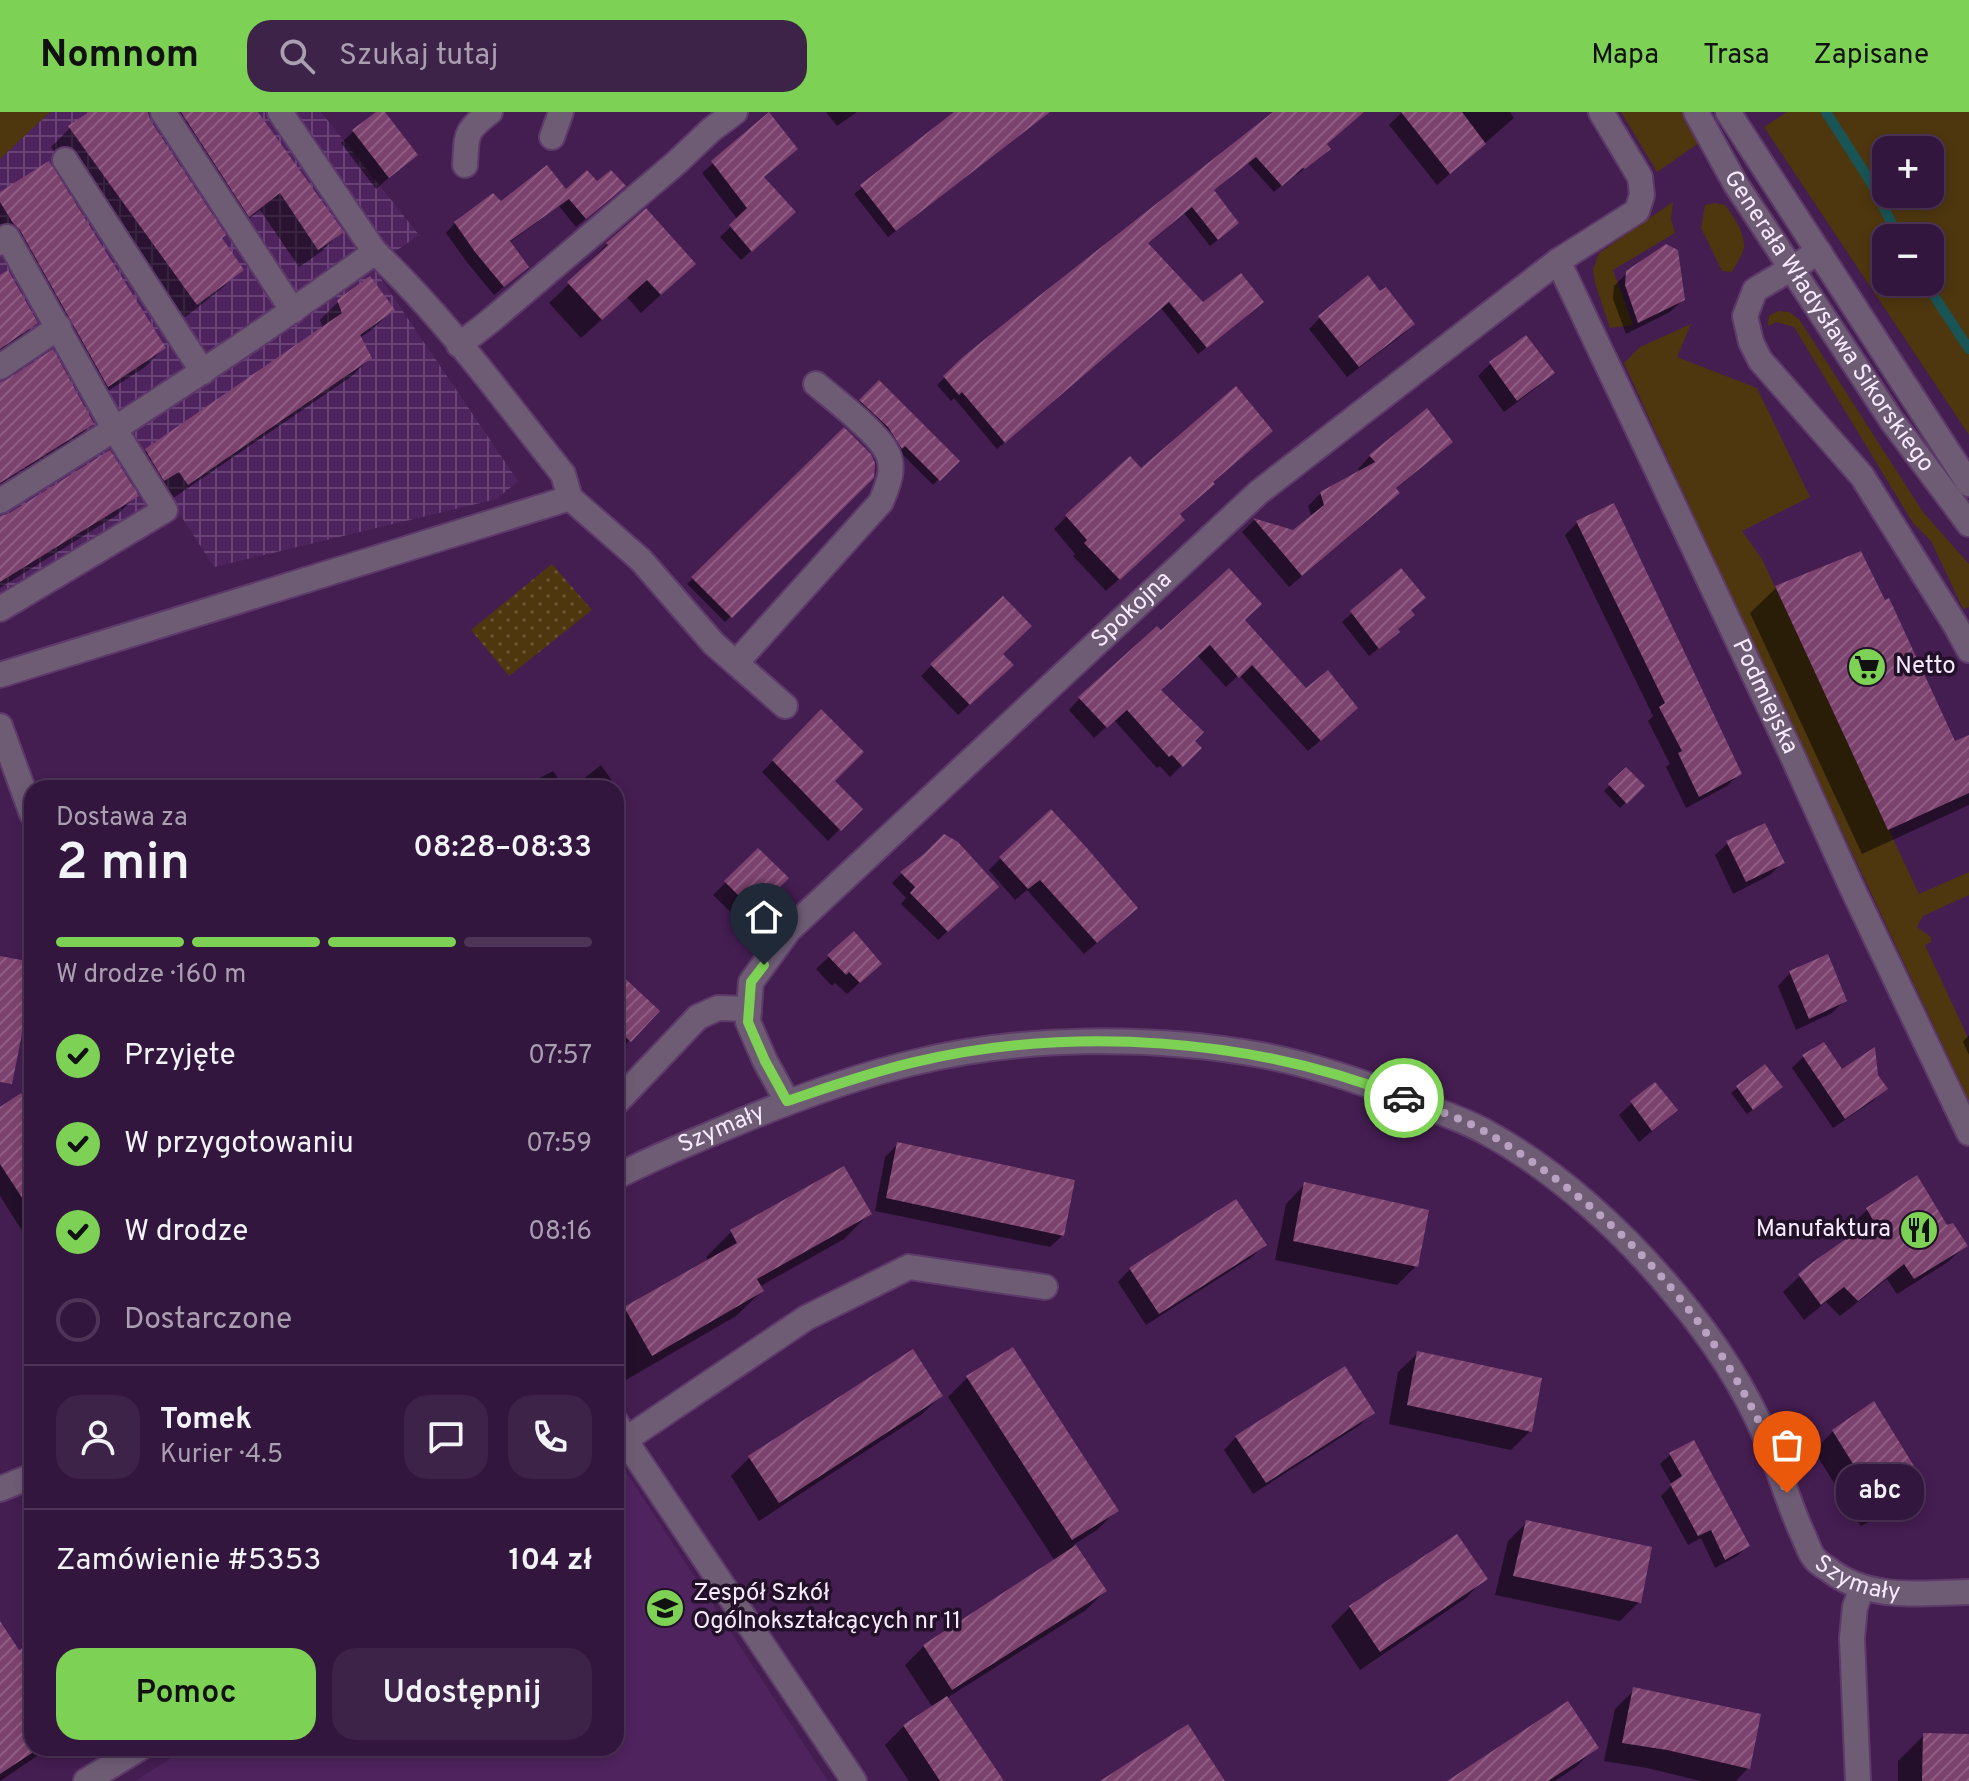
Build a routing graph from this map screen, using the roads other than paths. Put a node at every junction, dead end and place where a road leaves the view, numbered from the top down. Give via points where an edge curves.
1 (163, 112) edge
2 (280, 112) edge
3 (490, 112) edge
4 (561, 112) edge
5 (735, 112) edge
6 (1601, 112) edge
7 (1696, 112) edge
8 (1728, 112) edge
9 (552, 137) dead end
10 (65, 160) dead end
11 (465, 165) dead end
12 (0, 243) edge
13 (375, 252) junction
14 (1819, 252) junction
15 (1558, 261) junction
16 (1792, 269) junction
17 (293, 311) junction
18 (59, 327) junction
19 (459, 345) junction
20 (0, 367) edge
21 (203, 372) junction
22 (816, 384) dead end
23 (115, 430) junction
24 (1969, 484) edge
25 (570, 498) junction
26 (0, 501) edge
27 (1969, 524) edge
28 (0, 609) edge
29 (1969, 650) edge
30 (736, 663) junction
31 (0, 675) edge
32 (785, 706) dead end
33 (0, 726) edge
34 (24, 792) edge
35 (749, 1009) junction
36 (624, 1095) edge
37 (787, 1101) junction
38 (1969, 1133) edge
39 (624, 1173) edge
40 (1045, 1287) dead end
41 (624, 1434) edge
42 (624, 1444) edge
43 (24, 1479) edge
44 (0, 1489) edge
45 (1862, 1588) junction
46 (1969, 1592) edge
47 (127, 1756) edge
48 (86, 1781) edge
49 (854, 1781) edge
50 (1858, 1781) edge

1 - 17 street
2 - 13 street
3 - 11 street via 472,126
4 - 9 street
5 - 19 street
6 - 15 street, Spokojna via 1640,177 1642,195 1637,211
7 - 16 street, Generała Władysława Sikorskiego
8 - 14 street, Generała Władysława Sikorskiego
10 - 21 street
12 - 18 street via 7,237
13 - 17 street
13 - 19 street
14 - 16 street
14 - 24 street, Generała Władysława Sikorskiego
15 - 35 street, Spokojna via 1259,492 789,930 751,982
15 - 38 street, Podmiejska
16 - 27 street, Generała Władysława Sikorskiego via 1892,421
16 - 29 street via 1755,290 1745,316 1751,342 1760,360 1862,476
17 - 21 street
18 - 20 street
18 - 23 street
19 - 25 street via 563,474
21 - 23 street
22 - 30 street via 874,435 888,454 890,477 881,502
23 - 26 street
23 - 28 street via 165,510
25 - 30 street via 641,560
25 - 31 street
30 - 32 street
33 - 34 street
35 - 36 street via 718,1008 698,1017
35 - 37 street, Spokojna via 748,1022
37 - 39 street, Szymały
37 - 45 street, Szymały via 915,1062 1016,1046 1097,1041 1261,1055 1360,1080 1468,1123 1566,1186 1673,1291 1717,1349 1753,1410 1814,1559
40 - 41 street via 909,1267 806,1318
42 - 49 street
43 - 44 street
45 - 46 street, Szymały via 1908,1594
45 - 50 street via 1852,1638
47 - 48 street

